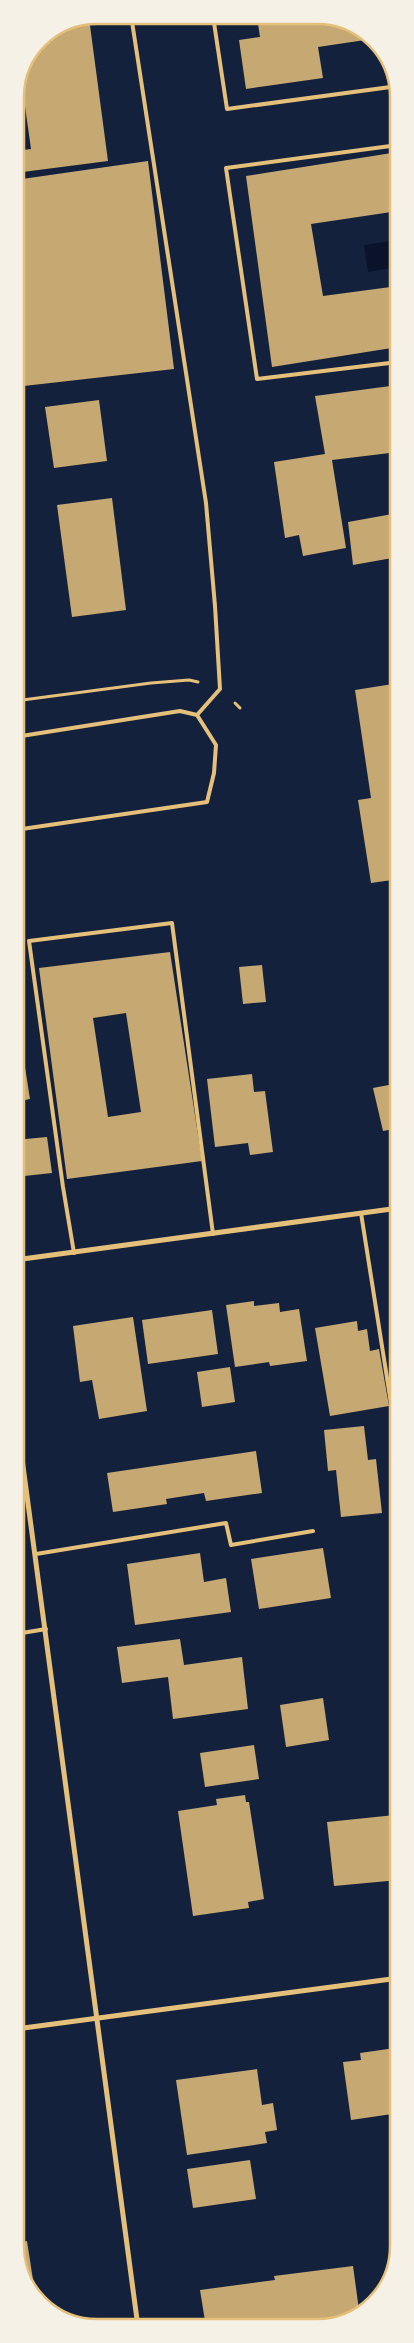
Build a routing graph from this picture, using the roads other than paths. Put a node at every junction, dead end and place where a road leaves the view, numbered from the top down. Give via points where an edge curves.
1 (132, 24) edge
2 (214, 24) edge
3 (390, 87) edge
4 (390, 146) edge
5 (390, 363) edge
6 (197, 715) junction
7 (24, 736) edge
8 (24, 829) edge
9 (390, 1209) edge
10 (362, 1213) junction
11 (213, 1234) junction
12 (74, 1253) junction
13 (24, 1259) edge
14 (390, 1395) edge
15 (24, 1465) edge
16 (313, 1531) dead end
17 (36, 1554) junction
18 (46, 1629) junction
19 (24, 1633) edge
20 (390, 1979) edge
21 (97, 2018) junction
22 (24, 2028) edge
23 (137, 2319) edge

1 - 6 lane via 206,503 220,689
2 - 3 lane via 227,109
4 - 5 lane via 226,168 257,379
6 - 7 lane via 180,711
6 - 8 lane via 216,745 207,802
9 - 10 street
10 - 11 street
10 - 14 lane
11 - 12 street
11 - 12 lane via 172,922 29,941
12 - 13 street
15 - 17 street
16 - 17 lane via 230,1545 226,1523
17 - 18 street
18 - 19 lane
18 - 21 street
20 - 21 street
21 - 22 street
21 - 23 street

